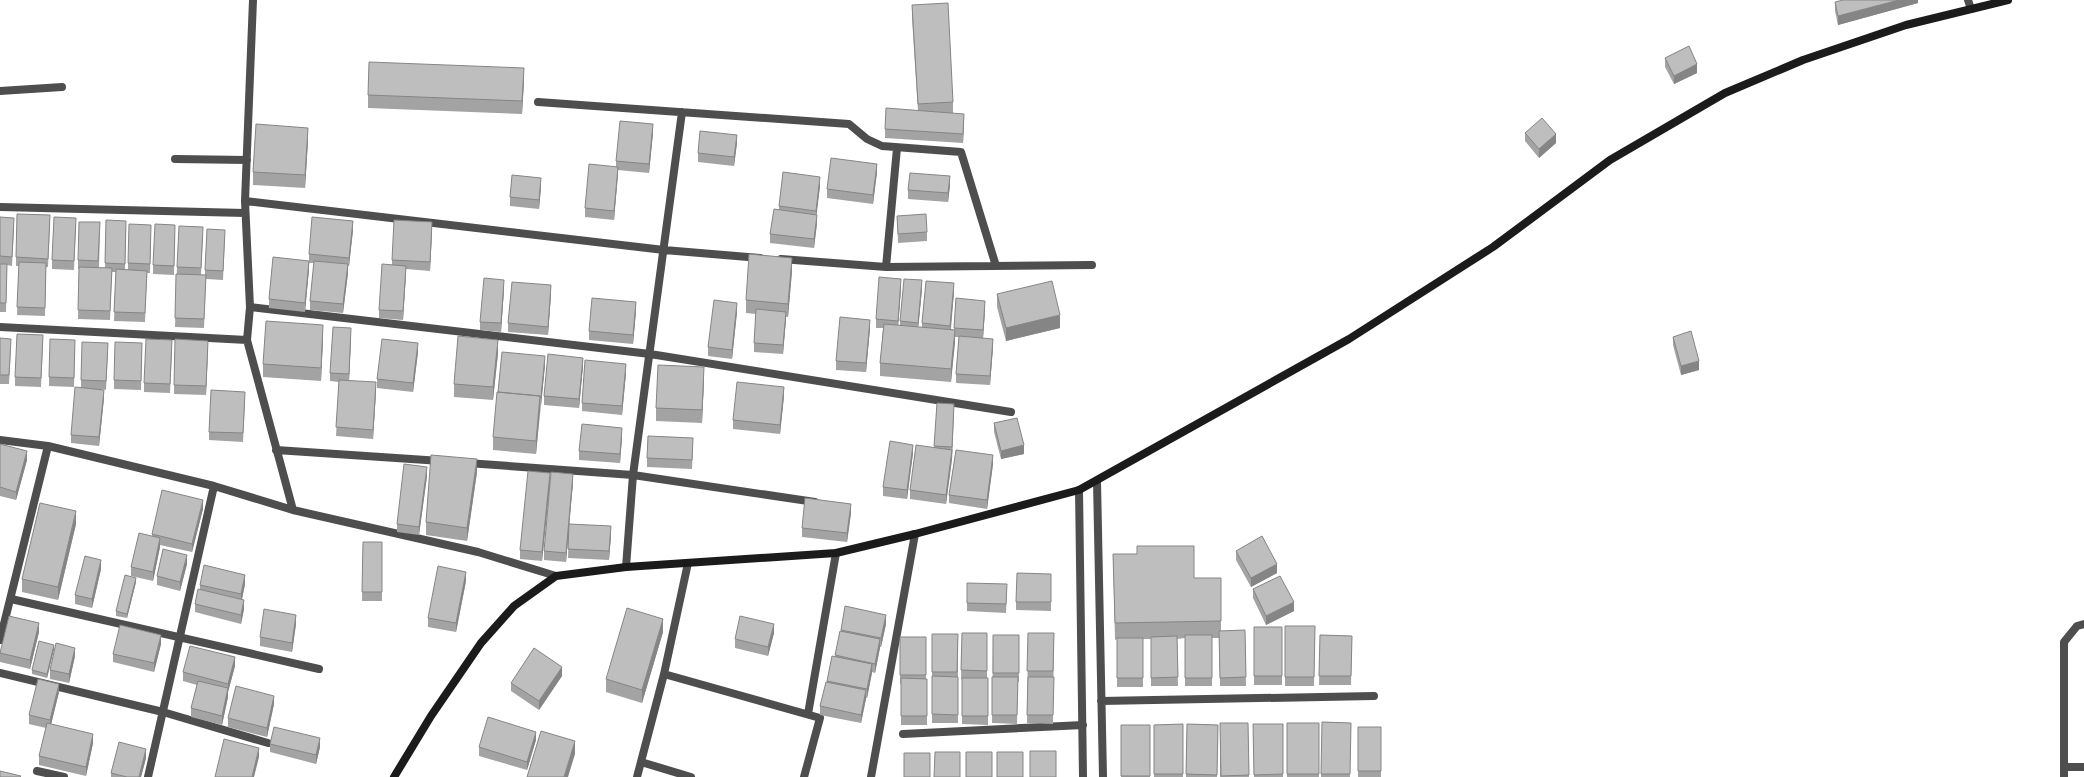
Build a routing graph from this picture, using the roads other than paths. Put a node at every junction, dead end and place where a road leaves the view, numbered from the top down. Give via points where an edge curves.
1 (253, 0) edge
2 (1968, 0) edge
3 (2008, 0) edge
4 (1971, 9) junction
5 (62, 87) dead end
6 (0, 91) edge
7 (538, 102) dead end
8 (682, 112) junction
9 (897, 148) junction
10 (175, 159) dead end
11 (247, 160) junction
12 (245, 201) junction
13 (0, 207) edge
14 (245, 213) junction
15 (664, 250) junction
16 (1092, 265) dead end
17 (996, 266) junction
18 (886, 267) junction
19 (250, 307) junction
20 (0, 326) edge
21 (247, 340) junction
22 (650, 354) junction
23 (1011, 412) dead end
24 (0, 440) edge
25 (48, 446) junction
26 (276, 450) junction
27 (633, 475) junction
28 (1097, 481) junction
29 (214, 486) junction
30 (1079, 490) junction
31 (826, 503) edge
32 (293, 510) junction
33 (915, 534) junction
34 (836, 553) junction
35 (688, 563) junction
36 (626, 567) junction
37 (556, 576) junction
38 (11, 599) junction
39 (2084, 624) edge
40 (179, 637) junction
41 (0, 640) edge
42 (319, 669) dead end
43 (0, 673) edge
44 (664, 674) junction
45 (1374, 696) dead end
46 (1101, 701) junction
47 (163, 712) junction
48 (808, 714) junction
49 (1083, 725) junction
50 (903, 734) dead end
51 (268, 743) dead end
52 (642, 762) junction
53 (2064, 767) junction
54 (2084, 767) edge
55 (37, 771) dead end
56 (64, 777) edge
57 (148, 777) edge
58 (394, 777) edge
59 (636, 777) edge
60 (692, 777) edge
61 (804, 777) edge
62 (872, 777) edge
63 (1083, 777) edge
64 (1102, 777) edge
65 (2064, 777) edge

1 - 11 street
2 - 4 street
3 - 4 main road
4 - 28 main road via 1892,30 1803,60 1726,93 1610,160 1493,247 1349,339 1135,457
5 - 6 street
7 - 8 street
8 - 9 street via 849,124 867,139 882,146
8 - 15 street
9 - 17 street via 961,152
9 - 18 street
10 - 11 street
11 - 12 street
12 - 14 street
12 - 15 street
13 - 14 street
14 - 19 street
15 - 18 street
15 - 22 street
16 - 17 street
17 - 18 street
19 - 21 street
19 - 22 street
20 - 21 street
21 - 26 street
22 - 23 street
22 - 27 street
24 - 25 street
25 - 29 street
25 - 38 street
26 - 27 street
26 - 32 street
27 - 31 street
27 - 36 street
28 - 30 main road
28 - 46 street
29 - 32 street
29 - 40 street
30 - 33 main road
30 - 49 street
32 - 37 street via 478,552
33 - 34 main road
33 - 62 street
34 - 35 main road
34 - 48 street
35 - 36 main road
35 - 44 street
36 - 37 main road
37 - 58 main road via 514,606 481,643 430,716
38 - 40 street
38 - 41 street
39 - 53 street via 2077,626 2064,642
40 - 42 street
40 - 47 street
43 - 47 street
44 - 48 street
44 - 52 street
45 - 46 street
46 - 64 street
47 - 51 street
47 - 57 street
48 - 61 street via 820,718
49 - 50 street
49 - 63 street
52 - 59 street
52 - 60 street
53 - 54 street
53 - 65 street
55 - 56 street

